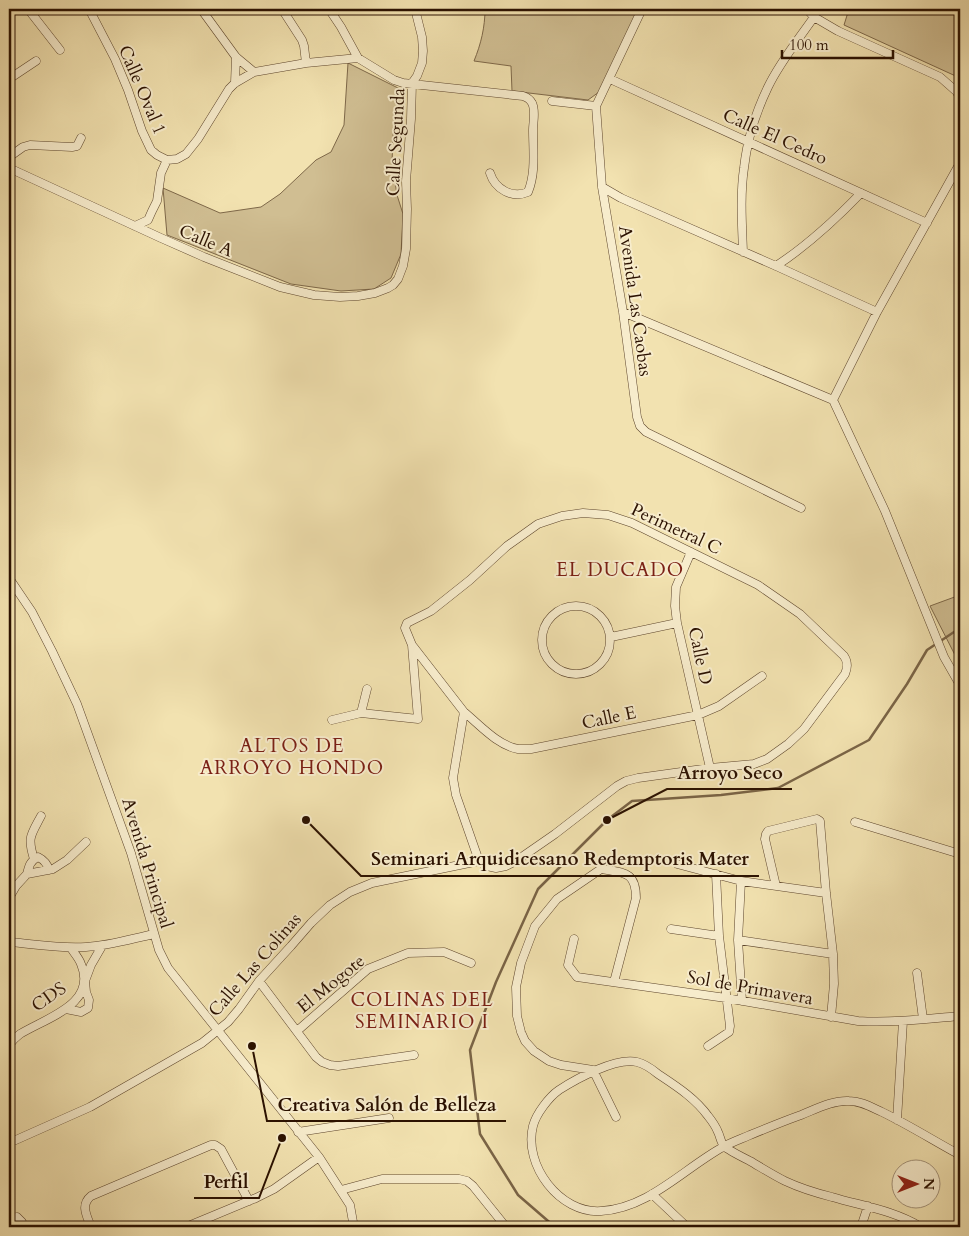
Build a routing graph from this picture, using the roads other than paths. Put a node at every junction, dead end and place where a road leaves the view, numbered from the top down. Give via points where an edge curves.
1 (28, 9) edge
2 (89, 9) edge
3 (200, 9) edge
4 (282, 9) edge
5 (329, 9) edge
6 (415, 9) edge
7 (642, 9) edge
8 (807, 9) edge
9 (814, 17) junction
10 (60, 50) dead end
11 (236, 58) junction
12 (358, 58) junction
13 (36, 62) dead end
14 (306, 63) junction
15 (254, 72) junction
16 (9, 79) edge
17 (610, 79) junction
18 (234, 83) junction
19 (412, 83) junction
20 (960, 100) edge
21 (552, 101) dead end
22 (596, 106) junction
23 (81, 138) dead end
24 (749, 142) junction
25 (9, 157) edge
26 (167, 160) junction
27 (960, 163) edge
28 (9, 168) edge
29 (490, 173) dead end
30 (602, 187) junction
31 (861, 193) junction
32 (621, 198) junction
33 (606, 210) junction
34 (927, 223) junction
35 (135, 226) junction
36 (743, 252) junction
37 (776, 266) junction
38 (398, 279) joint
39 (623, 312) junction
40 (877, 312) junction
41 (833, 400) junction
42 (802, 508) dead end
43 (691, 552) junction
44 (9, 578) edge
45 (678, 623) junction
46 (610, 637) junction
47 (412, 645) junction
48 (762, 676) dead end
49 (959, 680) edge
50 (367, 689) dead end
51 (464, 712) junction
52 (362, 713) junction
53 (698, 715) junction
54 (332, 720) dead end
55 (710, 768) junction
56 (41, 816) dead end
57 (855, 822) dead end
58 (86, 842) dead end
59 (960, 854) edge
60 (34, 859) junction
61 (479, 861) junction
62 (677, 864) dead end
63 (49, 870) junction
64 (27, 874) junction
65 (716, 874) junction
66 (741, 881) junction
67 (776, 886) junction
68 (826, 893) junction
69 (9, 898) edge
70 (671, 930) dead end
71 (154, 934) junction
72 (718, 936) junction
73 (9, 937) edge
74 (574, 939) dead end
75 (738, 940) junction
76 (12, 943) edge
77 (102, 946) junction
78 (71, 948) junction
79 (833, 954) junction
80 (471, 963) dead end
81 (917, 973) dead end
82 (85, 981) junction
83 (258, 981) junction
84 (614, 982) junction
85 (726, 998) junction
86 (742, 1001) junction
87 (66, 1009) junction
88 (960, 1016) edge
89 (831, 1017) junction
90 (923, 1019) junction
91 (903, 1021) junction
92 (218, 1031) junction
93 (297, 1031) junction
94 (9, 1032) edge
95 (18, 1036) junction
96 (9, 1045) edge
97 (708, 1046) dead end
98 (414, 1055) dead end
99 (593, 1070) junction
100 (616, 1117) dead end
101 (389, 1118) dead end
102 (897, 1120) junction
103 (298, 1132) junction
104 (9, 1143) edge
105 (724, 1146) junction
106 (960, 1156) edge
107 (319, 1157) junction
108 (341, 1190) junction
109 (652, 1194) junction
110 (249, 1201) junction
111 (868, 1206) junction
112 (13, 1218) edge
113 (24, 1227) edge
114 (91, 1227) edge
115 (186, 1227) edge
116 (352, 1227) edge
117 (506, 1227) edge
118 (687, 1227) edge
119 (861, 1227) edge
120 (921, 1227) edge

1 - 10 street
2 - 26 street, Calle Oval 1 via 115,59 151,150
3 - 11 street
4 - 14 street via 302,40
5 - 12 street
6 - 19 street, Calle Segunda via 423,51 422,63
7 - 17 street
8 - 9 street
9 - 20 street via 940,77 957,92
9 - 24 street via 780,64 768,87
11 - 15 street
11 - 18 street
12 - 14 street
12 - 19 street via 394,80
13 - 16 street
14 - 15 street
15 - 18 street
17 - 22 street
17 - 24 street, Calle El Cedro
18 - 26 street via 186,154
19 - 29 street via 529,99 534,111 532,176 528,192 507,193 492,181
19 - 38 street, Calle Segunda via 406,249
21 - 22 street
22 - 30 street, Avenida Las Caobas
23 - 25 street via 77,146 26,146
24 - 31 street, Calle El Cedro
24 - 36 street via 743,168
26 - 35 street via 161,173 157,201 148,220
27 - 34 street
28 - 35 street, Calle A
30 - 32 street
30 - 33 street, Avenida Las Caobas
31 - 34 street, Calle El Cedro
31 - 37 street via 796,253
32 - 33 street
32 - 36 street
33 - 39 street, Avenida Las Caobas
34 - 40 street
35 - 38 street, Calle A via 280,287 314,295 340,297 375,293 393,285
36 - 37 street
37 - 40 street
39 - 41 street
39 - 42 street, Avenida Las Caobas via 636,417 640,426 646,432
40 - 41 street
41 - 49 street via 885,510 944,657
43 - 45 street, Calle D via 676,587
43 - 47 street, Perimetral C via 608,515 583,513 562,516 538,524 431,611 408,623 405,628
43 - 55 street, Perimetral C via 758,586 800,614 844,656 848,664 845,674 804,730 788,744 754,764
44 - 71 street, Avenida Principal via 32,612 77,704 131,853
45 - 46 street
45 - 53 street, Calle D
46 - 46 street via 610,647 600,665 582,674 571,674 553,665 543,648 542,637 549,618 557,611 576,605 586,606 603,618
47 - 51 street, Calle E
47 - 52 street via 418,719
48 - 53 street, Calle E via 719,706
50 - 52 street
51 - 53 street, Calle E via 497,740 531,749
51 - 61 street via 453,778
52 - 54 street
53 - 55 street, Calle D
55 - 61 street via 626,781 516,861 496,868
56 - 60 street via 30,837
57 - 59 street
58 - 63 street via 67,860
60 - 63 street via 43,860
60 - 64 street
61 - 83 street, Calle Las Colinas via 372,883 350,892 330,904
62 - 65 street
63 - 64 street
64 - 69 street
65 - 66 street
65 - 72 street
66 - 67 street
66 - 75 street
67 - 68 street
67 - 68 street via 766,834 817,819 820,821
68 - 79 street
70 - 72 street
71 - 77 street
71 - 92 street, Avenida Principal via 168,968
72 - 85 street
73 - 76 street
74 - 84 street, Sol de Primavera via 568,965 577,977
75 - 79 street
75 - 86 street
76 - 78 street
77 - 78 street
77 - 82 street
78 - 82 street, CDS via 81,964
79 - 89 street
80 - 93 street, El Mogote via 444,952 400,956 368,969
81 - 90 street
82 - 87 street, CDS via 76,1001
82 - 87 street via 88,1008 81,1012
83 - 92 street, Calle Las Colinas via 239,1009
83 - 93 street
84 - 85 street, Sol de Primavera
84 - 99 street via 636,887 626,874 601,869 557,898 535,926 516,987 521,1032 534,1051 561,1065
85 - 86 street, Sol de Primavera
85 - 97 street via 729,1032
86 - 89 street, Sol de Primavera
87 - 95 street, CDS
88 - 90 street, Sol de Primavera
89 - 91 street, Sol de Primavera
90 - 91 street, Sol de Primavera
91 - 102 street
92 - 103 street, Avenida Principal
92 - 104 street, Calle Las Colinas via 176,1059 90,1107
93 - 98 street via 316,1057 330,1065
94 - 95 street
95 - 96 street, CDS
99 - 100 street
99 - 105 street via 630,1061 647,1066 682,1090 707,1114
99 - 109 street via 555,1093 539,1112 531,1139 540,1172 562,1198 586,1211 628,1206
101 - 103 street
102 - 105 street via 863,1103 837,1102
102 - 106 street
103 - 107 street, Avenida Principal
105 - 109 street
105 - 111 street via 792,1184
107 - 108 street, Avenida Principal
107 - 110 street via 274,1189
108 - 116 street, Avenida Principal via 350,1204
108 - 117 street via 382,1179 467,1181
109 - 118 street
110 - 114 street via 221,1149 211,1145 91,1196 85,1203 85,1212
110 - 115 street
111 - 119 street
111 - 120 street via 906,1218
112 - 113 street via 22,1222

